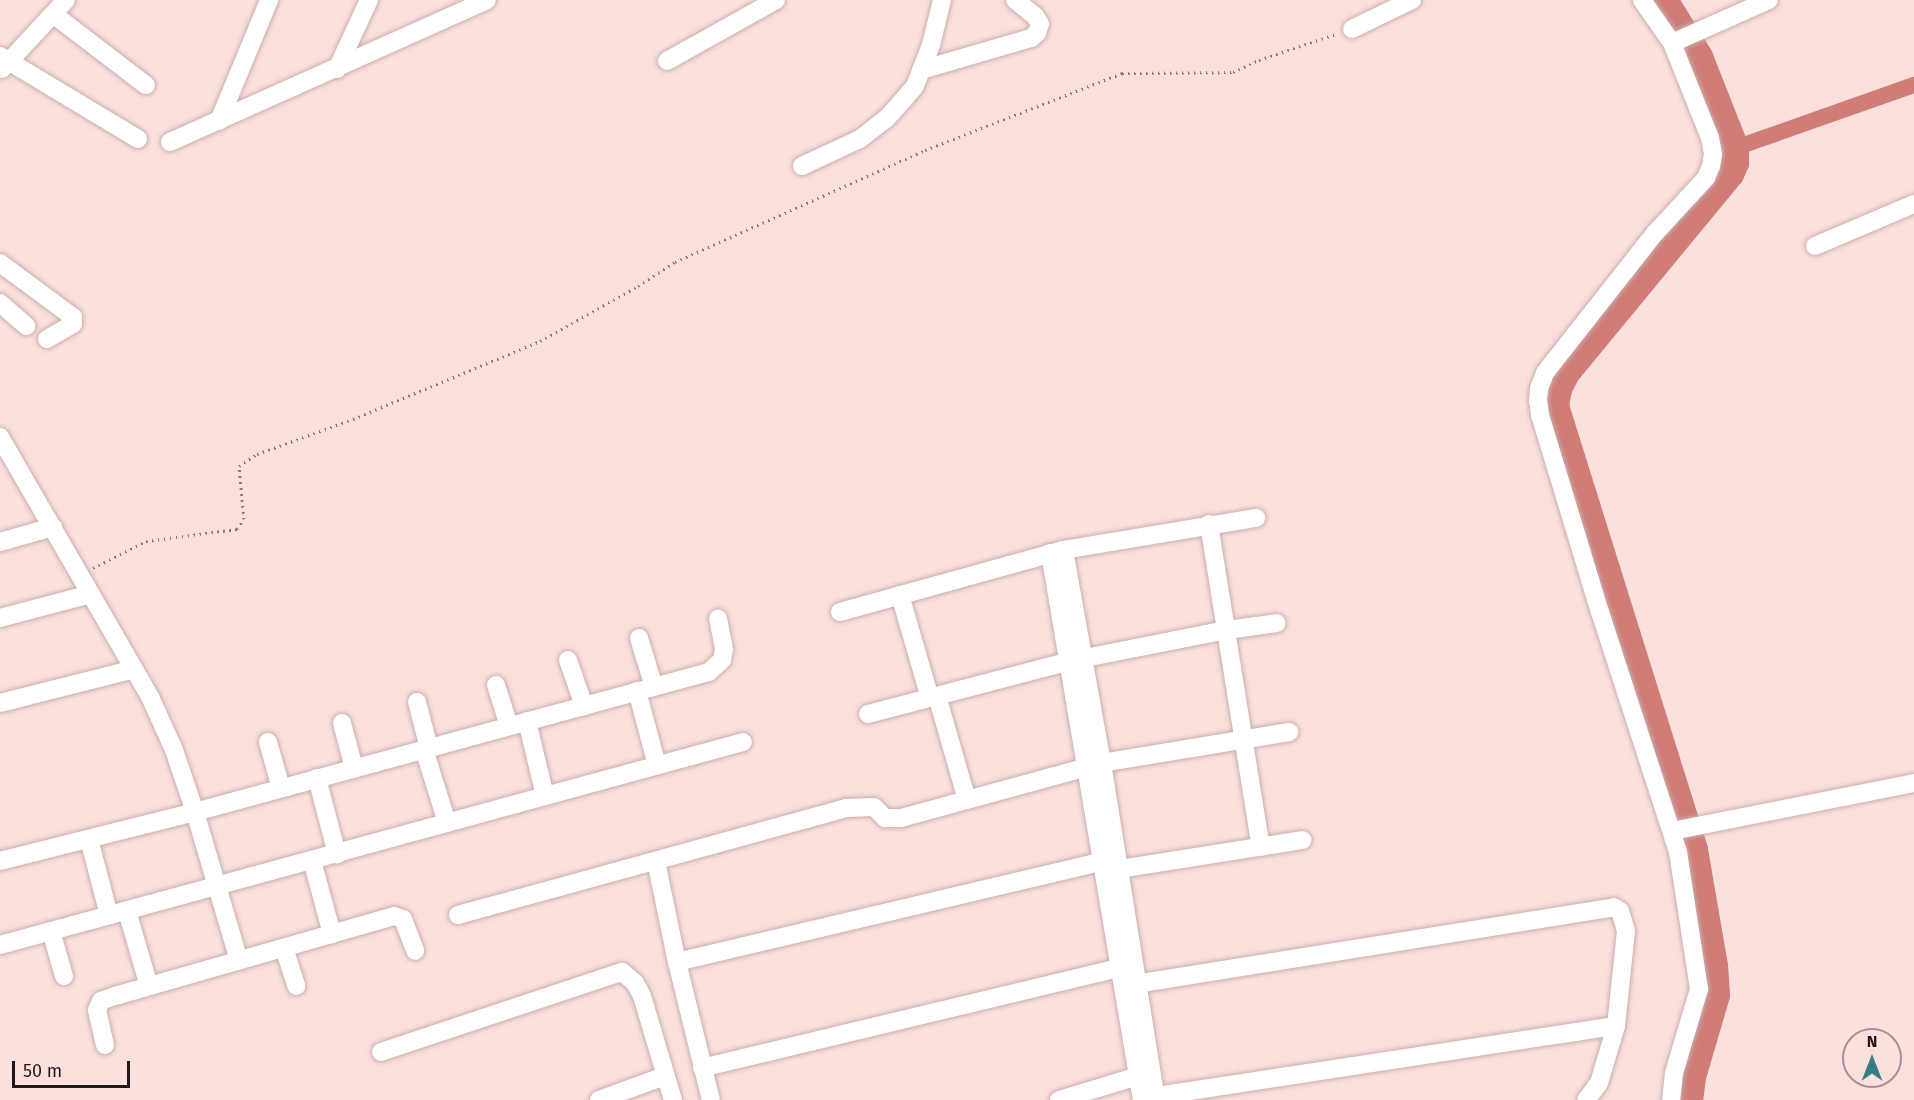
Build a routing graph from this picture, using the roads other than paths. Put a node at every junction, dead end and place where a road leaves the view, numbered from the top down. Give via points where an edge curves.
1 (66, 0) edge
2 (269, 0) edge
3 (369, 0) edge
4 (487, 0) edge
5 (776, 0) edge
6 (942, 0) edge
7 (1015, 0) edge
8 (1412, 0) edge
9 (1642, 0) edge
10 (1769, 0) edge
11 (53, 14) junction
12 (1352, 29) road end
13 (1676, 41) junction
14 (667, 61) dead end
15 (3, 63) edge
16 (337, 69) junction
17 (921, 70) junction
18 (146, 85) dead end
19 (219, 121) junction
20 (138, 139) dead end
21 (170, 142) dead end
22 (802, 166) dead end
23 (1914, 204) edge
24 (1815, 246) dead end
25 (0, 263) edge
26 (0, 303) edge
27 (26, 326) dead end
28 (47, 339) dead end
29 (0, 437) edge
30 (5, 454) edge
31 (1256, 518) dead end
32 (1209, 525) junction
33 (53, 527) junction
34 (0, 542) edge
35 (1057, 551) junction
36 (91, 594) junction
37 (900, 595) junction
38 (840, 612) dead end
39 (0, 618) edge
40 (718, 619) dead end
41 (1277, 623) dead end
42 (1227, 630) junction
43 (639, 638) dead end
44 (568, 660) dead end
45 (1076, 660) junction
46 (134, 669) junction
47 (496, 686) dead end
48 (645, 689) junction
49 (933, 697) junction
50 (417, 702) dead end
51 (0, 703) edge
52 (584, 706) junction
53 (868, 714) dead end
54 (527, 721) junction
55 (342, 723) dead end
56 (509, 726) junction
57 (1289, 732) dead end
58 (1244, 737) junction
59 (268, 742) dead end
60 (743, 742) dead end
61 (426, 749) junction
62 (657, 765) junction
63 (1095, 765) junction
64 (354, 768) junction
65 (317, 778) junction
66 (1914, 783) edge
67 (281, 788) junction
68 (545, 796) junction
69 (967, 800) junction
70 (195, 812) junction
71 (447, 823) junction
72 (1672, 831) junction
73 (89, 839) junction
74 (1304, 840) dead end
75 (1260, 847) junction
76 (337, 854) junction
77 (312, 860) junction
78 (0, 861) edge
79 (656, 861) junction
80 (1111, 865) junction
81 (216, 887) junction
82 (127, 911) junction
83 (109, 915) junction
84 (458, 915) dead end
85 (51, 931) junction
86 (332, 934) junction
87 (0, 944) edge
88 (284, 948) junction
89 (415, 951) dead end
90 (239, 962) junction
91 (677, 962) junction
92 (1127, 965) junction
93 (64, 976) dead end
94 (1130, 985) junction
95 (149, 986) junction
96 (296, 986) dead end
97 (1616, 1026) junction
98 (105, 1045) dead end
99 (381, 1052) dead end
100 (702, 1068) junction
101 (665, 1076) junction
102 (1138, 1076) junction
103 (1149, 1098) edge
104 (598, 1100) edge
105 (673, 1100) edge
106 (711, 1100) edge
107 (1059, 1100) edge
108 (1586, 1100) edge
109 (1671, 1100) edge

1 - 11 street
2 - 19 street
3 - 16 street
4 - 16 street
5 - 14 street
6 - 17 street
7 - 17 street via 1040,24 1031,38
8 - 12 street
9 - 13 street
10 - 13 street
11 - 15 street
11 - 18 street
13 - 72 street via 1710,138 1711,166 1545,374 1538,400 1600,612
15 - 20 street
16 - 19 street
17 - 22 street via 915,86 886,119 860,139
19 - 21 street
23 - 24 street
25 - 28 street via 73,317 73,324
26 - 27 street
29 - 30 street
30 - 33 street
31 - 32 street
32 - 35 street
32 - 42 street
33 - 34 street
33 - 36 street
35 - 37 street
35 - 45 street
36 - 39 street
36 - 46 street
37 - 38 street
37 - 49 street
40 - 48 street via 724,649 717,667
41 - 42 street
42 - 45 street
42 - 58 street
43 - 48 street
44 - 52 street
45 - 49 street
45 - 63 street
46 - 51 street
46 - 70 street via 174,750
47 - 56 street
48 - 52 street
48 - 62 street
49 - 53 street
49 - 69 street
50 - 61 street
52 - 54 street
54 - 56 street
54 - 68 street
55 - 64 street
56 - 61 street
57 - 58 street
58 - 63 street
58 - 75 street
59 - 67 street
60 - 62 street
61 - 64 street
61 - 71 street
62 - 68 street
63 - 69 street
63 - 80 street
64 - 65 street
65 - 67 street
65 - 76 street
66 - 72 street
67 - 70 street
68 - 71 street
69 - 79 street via 891,819 874,807 846,808
70 - 73 street
70 - 81 street
71 - 76 street
72 - 109 street via 1699,988 1674,1073
73 - 78 street
73 - 83 street
74 - 75 street
75 - 80 street
76 - 77 street
77 - 81 street
77 - 86 street
79 - 84 street
79 - 91 street
80 - 91 street
80 - 92 street
81 - 82 street
81 - 90 street
82 - 83 street
82 - 95 street
83 - 85 street
85 - 87 street
85 - 93 street
86 - 88 street
86 - 89 street via 394,916 403,919
88 - 90 street
88 - 96 street
90 - 95 street
91 - 100 street
92 - 94 street
92 - 100 street
94 - 97 street via 1614,907 1620,911 1626,931
94 - 102 street
94 - 103 street
95 - 98 street via 101,1001 98,1019
97 - 103 street
97 - 108 street via 1599,1083
99 - 101 street via 622,972 642,996
100 - 106 street
101 - 104 street
101 - 105 street
102 - 103 street
102 - 107 street

